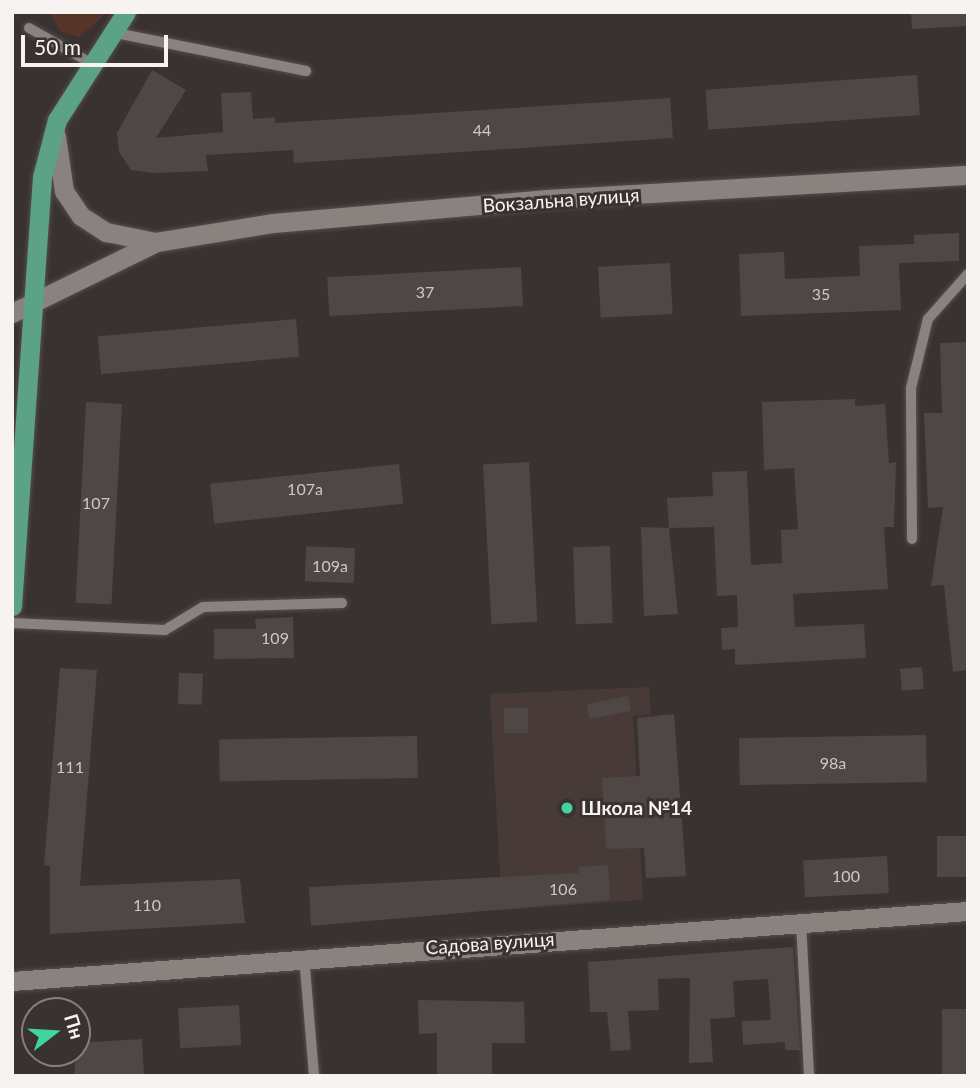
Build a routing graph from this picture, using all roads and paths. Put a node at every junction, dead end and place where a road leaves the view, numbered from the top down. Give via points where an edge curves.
1 (126, 12) edge
2 (29, 28) dead end
3 (111, 32) junction
4 (89, 62) junction
5 (306, 71) dead end
6 (57, 120) junction
7 (968, 175) edge
8 (156, 242) junction
9 (968, 274) edge
10 (32, 303) junction
11 (12, 313) edge
12 (912, 539) dead end
13 (342, 603) dead end
14 (12, 606) edge
15 (12, 623) edge
16 (968, 911) edge
17 (801, 922) junction
18 (304, 956) junction
19 (12, 981) edge
20 (314, 1076) edge
21 (809, 1076) edge

1 - 3 main road
2 - 4 lane
3 - 4 main road
3 - 5 lane
4 - 6 main road
6 - 8 street, Вокзальна вулиця via 56,166 81,216 106,232
6 - 10 main road via 42,177
7 - 8 street, Вокзальна вулиця via 547,199 273,223
8 - 10 street, Вокзальна вулиця
9 - 12 lane via 928,319 911,388
10 - 11 street, Вокзальна вулиця
10 - 14 main road
13 - 15 lane via 203,607 165,630
16 - 17 street, Садова вулиця
17 - 18 street, Садова вулиця
17 - 21 lane
18 - 19 street, Садова вулиця
18 - 20 lane

